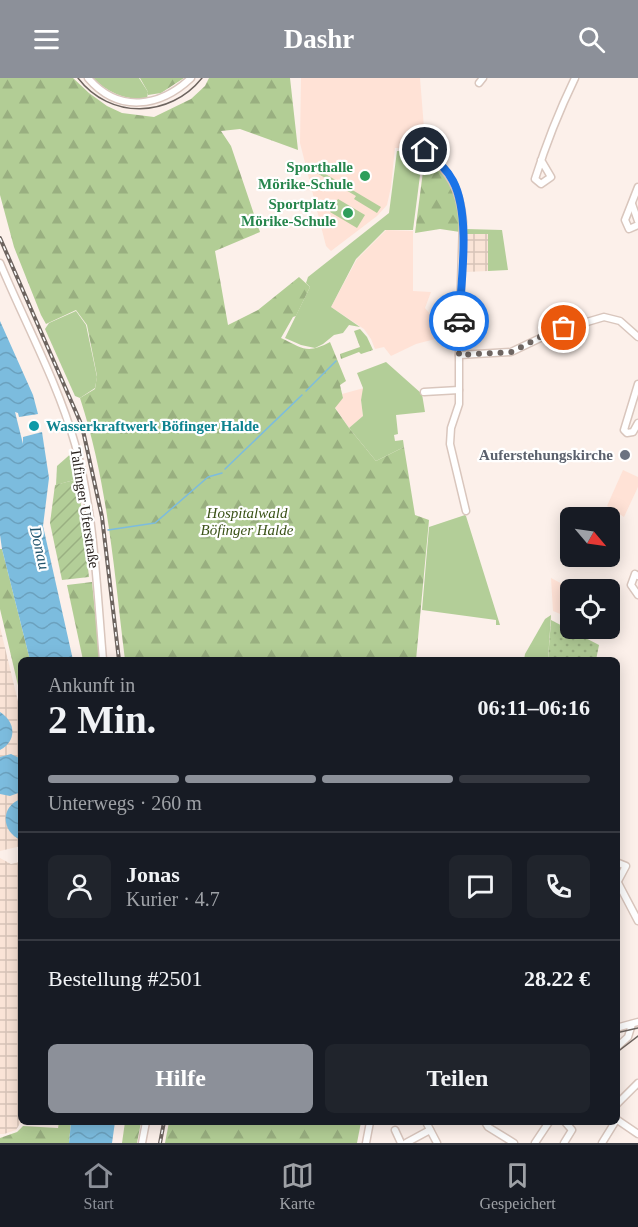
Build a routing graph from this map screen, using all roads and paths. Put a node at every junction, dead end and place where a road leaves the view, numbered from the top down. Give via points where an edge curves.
1 (88, 78) edge
2 (191, 78) edge
3 (575, 78) edge
4 (425, 150) dead end
5 (541, 160) dead end
6 (638, 187) edge
7 (631, 204) junction
8 (638, 223) edge
9 (0, 263) edge
10 (638, 337) edge
11 (459, 355) junction
12 (638, 384) edge
13 (459, 390) junction
14 (424, 392) dead end
15 (635, 406) edge
16 (638, 423) edge
17 (466, 511) dead end
18 (638, 576) edge
19 (638, 595) edge
20 (103, 657) edge
21 (620, 864) edge
22 (620, 875) edge
23 (620, 889) edge
24 (638, 921) edge
25 (635, 1023) edge
26 (620, 1027) edge
27 (620, 1044) edge
28 (636, 1087) edge
29 (620, 1101) edge
30 (620, 1123) edge
31 (145, 1125) edge
32 (369, 1125) edge
33 (428, 1125) edge
34 (487, 1125) edge
35 (547, 1125) edge
36 (568, 1125) edge
37 (613, 1125) edge
38 (394, 1130) dead end
39 (430, 1130) junction
40 (638, 1134) edge
41 (142, 1143) edge
42 (366, 1143) edge
43 (404, 1143) edge
44 (437, 1143) edge
45 (514, 1143) edge
46 (535, 1143) edge
47 (564, 1143) edge
48 (602, 1143) edge

1 - 2 street via 122,101 146,103 173,93
3 - 5 street
4 - 11 street via 453,181 461,203
6 - 7 street
7 - 8 street
7 - 8 street via 625,220 629,229
9 - 20 street, Talfinger Uferstraße via 50,374 75,445 90,533
10 - 11 street via 622,322 604,317 554,331 509,352
11 - 13 street
12 - 15 street
13 - 14 street
13 - 17 street via 450,444
15 - 16 street via 625,430 633,432
18 - 19 street via 635,574 631,585
21 - 22 street via 626,866
23 - 24 street
25 - 26 street
25 - 27 street
28 - 29 street
30 - 40 street
31 - 41 street
32 - 42 street
33 - 39 street
34 - 45 street
35 - 46 street
36 - 47 street via 572,1130
37 - 48 street
38 - 43 street
39 - 43 street
39 - 44 street

